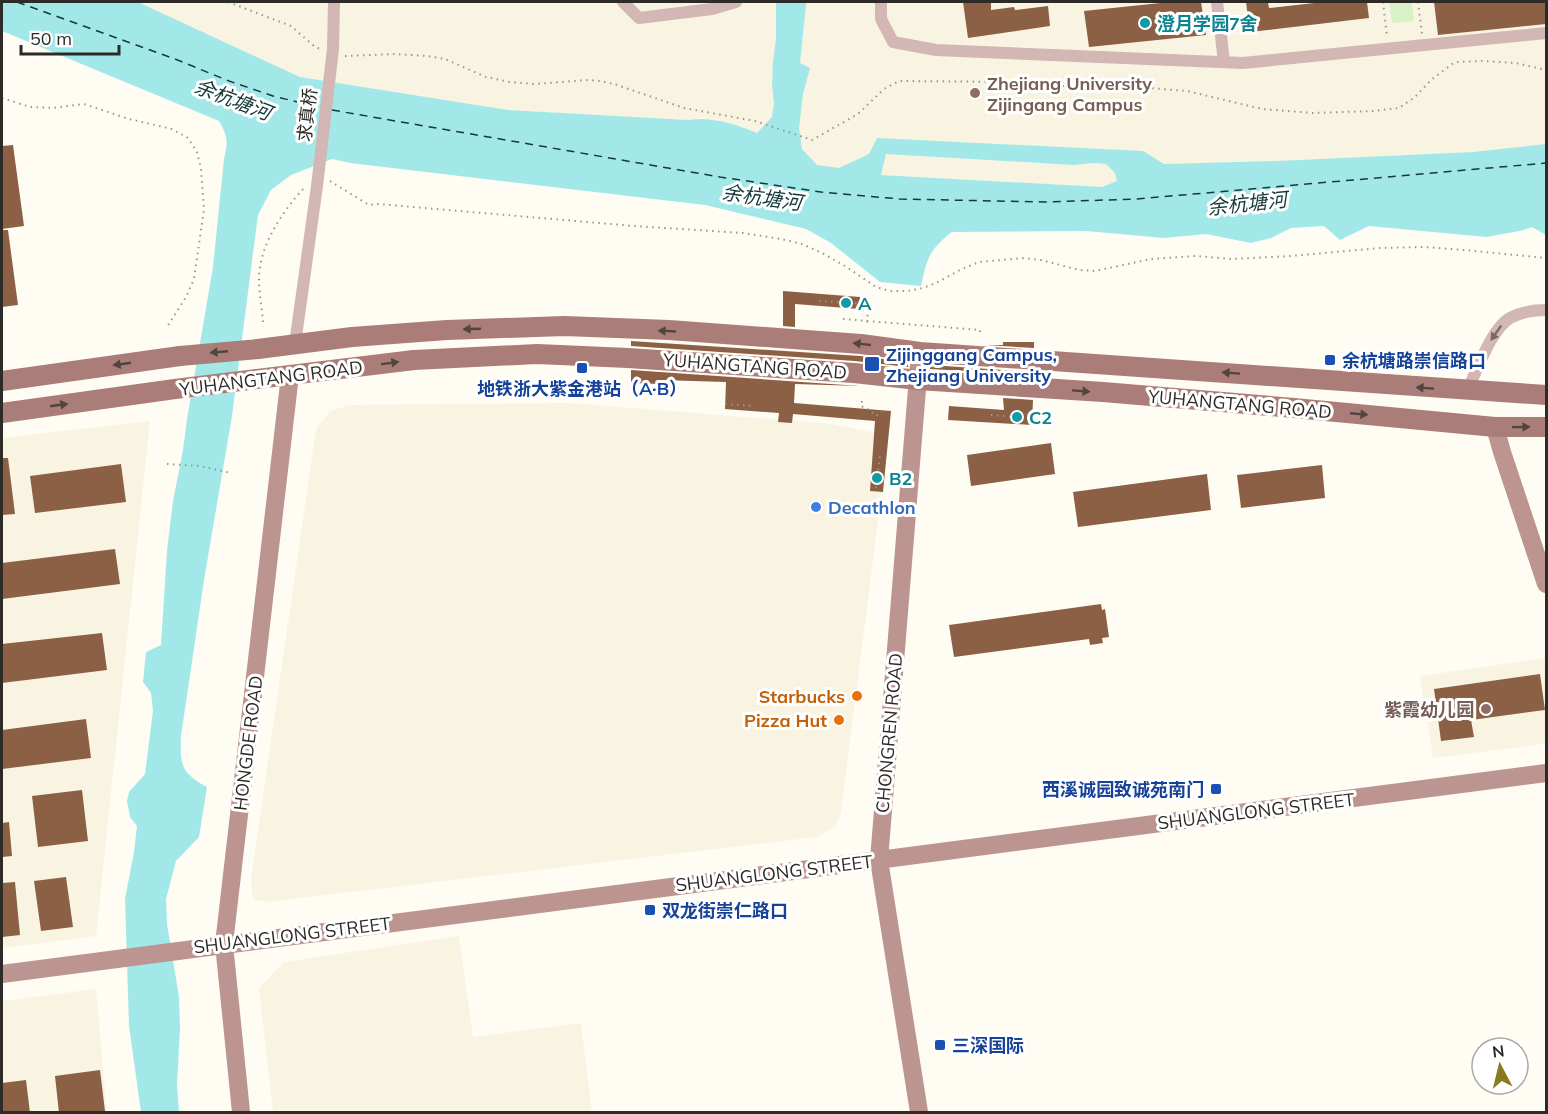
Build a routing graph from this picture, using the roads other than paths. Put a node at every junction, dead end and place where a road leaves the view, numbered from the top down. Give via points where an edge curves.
1 (334, 2) edge
2 (623, 2) edge
3 (736, 2) edge
4 (881, 2) edge
5 (1216, 2) edge
6 (1546, 33) edge
7 (1224, 62) junction
8 (1546, 310) edge
9 (295, 344) junction
10 (920, 352) junction
11 (290, 375) junction
12 (918, 380) junction
13 (2, 381) edge
14 (1467, 391) junction
15 (1546, 396) edge
16 (2, 413) edge
17 (1546, 427) edge
18 (1495, 428) junction
19 (1546, 584) edge
20 (1546, 773) edge
21 (879, 860) junction
22 (225, 944) junction
23 (2, 974) edge
24 (241, 1113) edge
25 (919, 1113) edge

1 - 9 street, 求真桥, bridge via 332,52 311,186
2 - 3 street via 639,18 712,9
4 - 7 street via 881,20 893,42 936,50
5 - 7 street
6 - 7 street
8 -> 14 street via 1521,313 1496,331
10 -> 9 main road, YUHANGTANG ROAD via 827,341 564,326 447,330
9 -> 13 main road, YUHANGTANG ROAD, bridge
10 - 12 street, CHONGREN ROAD
14 -> 10 main road, YUHANGTANG ROAD
11 -> 12 main road, YUHANGTANG ROAD via 414,360 537,354
16 -> 11 main road, YUHANGTANG ROAD
11 - 22 street, HONGDE ROAD
12 -> 18 main road, YUHANGTANG ROAD via 1103,392
12 - 21 street, CHONGREN ROAD
14 - 15 main road, YUHANGTANG ROAD
18 -> 17 main road, YUHANGTANG ROAD
18 - 19 street
20 - 21 street, SHUANGLONG STREET
21 - 22 street, SHUANGLONG STREET
21 - 25 street, CHONGREN ROAD
22 - 23 street, SHUANGLONG STREET
22 - 24 street, HONGDE ROAD

